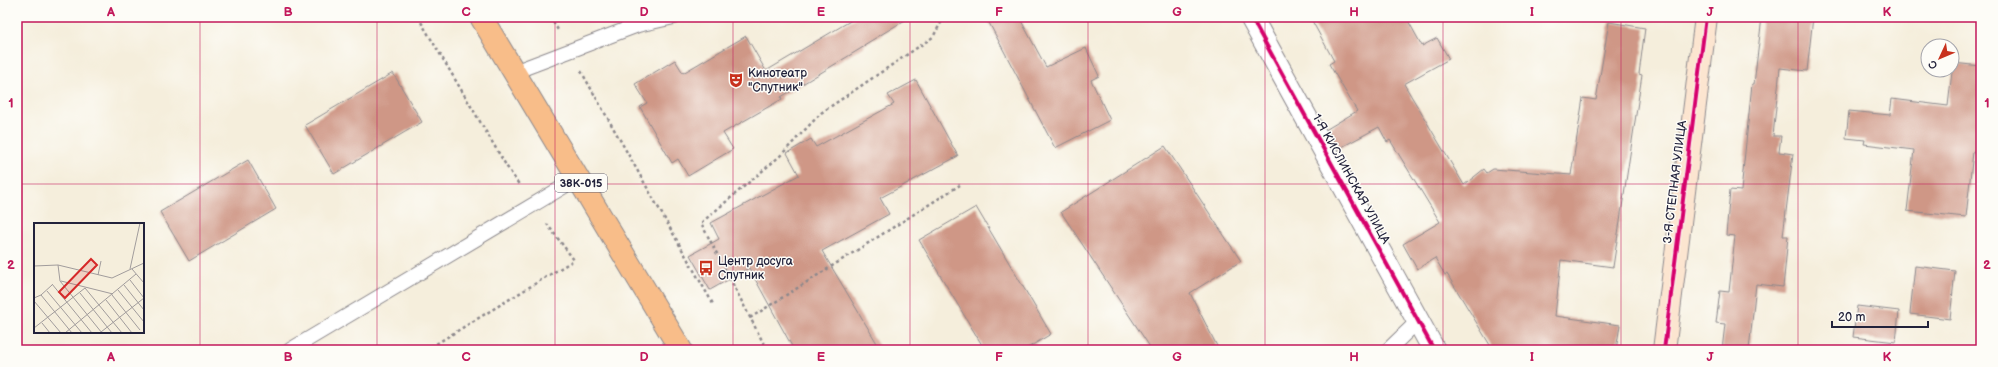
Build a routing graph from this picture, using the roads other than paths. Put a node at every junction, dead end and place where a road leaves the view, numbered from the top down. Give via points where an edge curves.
1 (482, 17) edge
2 (674, 17) edge
3 (1251, 17) edge
4 (1706, 17) edge
5 (514, 72) junction
6 (578, 178) junction
7 (1417, 322) junction
8 (290, 350) edge
9 (681, 350) edge
10 (1388, 350) edge
11 (1434, 350) edge
12 (1664, 350) edge

1 - 5 main road, 38К-015
2 - 5 lane via 638,25
3 - 7 street, 1-Я КИСЛИНСКАЯ УЛИЦА
4 - 12 street, 3-Я СТЕПНАЯ УЛИЦА
5 - 6 main road, 38К-015
6 - 8 lane
6 - 9 main road, 38К-015
7 - 10 lane
7 - 11 street, 1-Я КИСЛИНСКАЯ УЛИЦА

